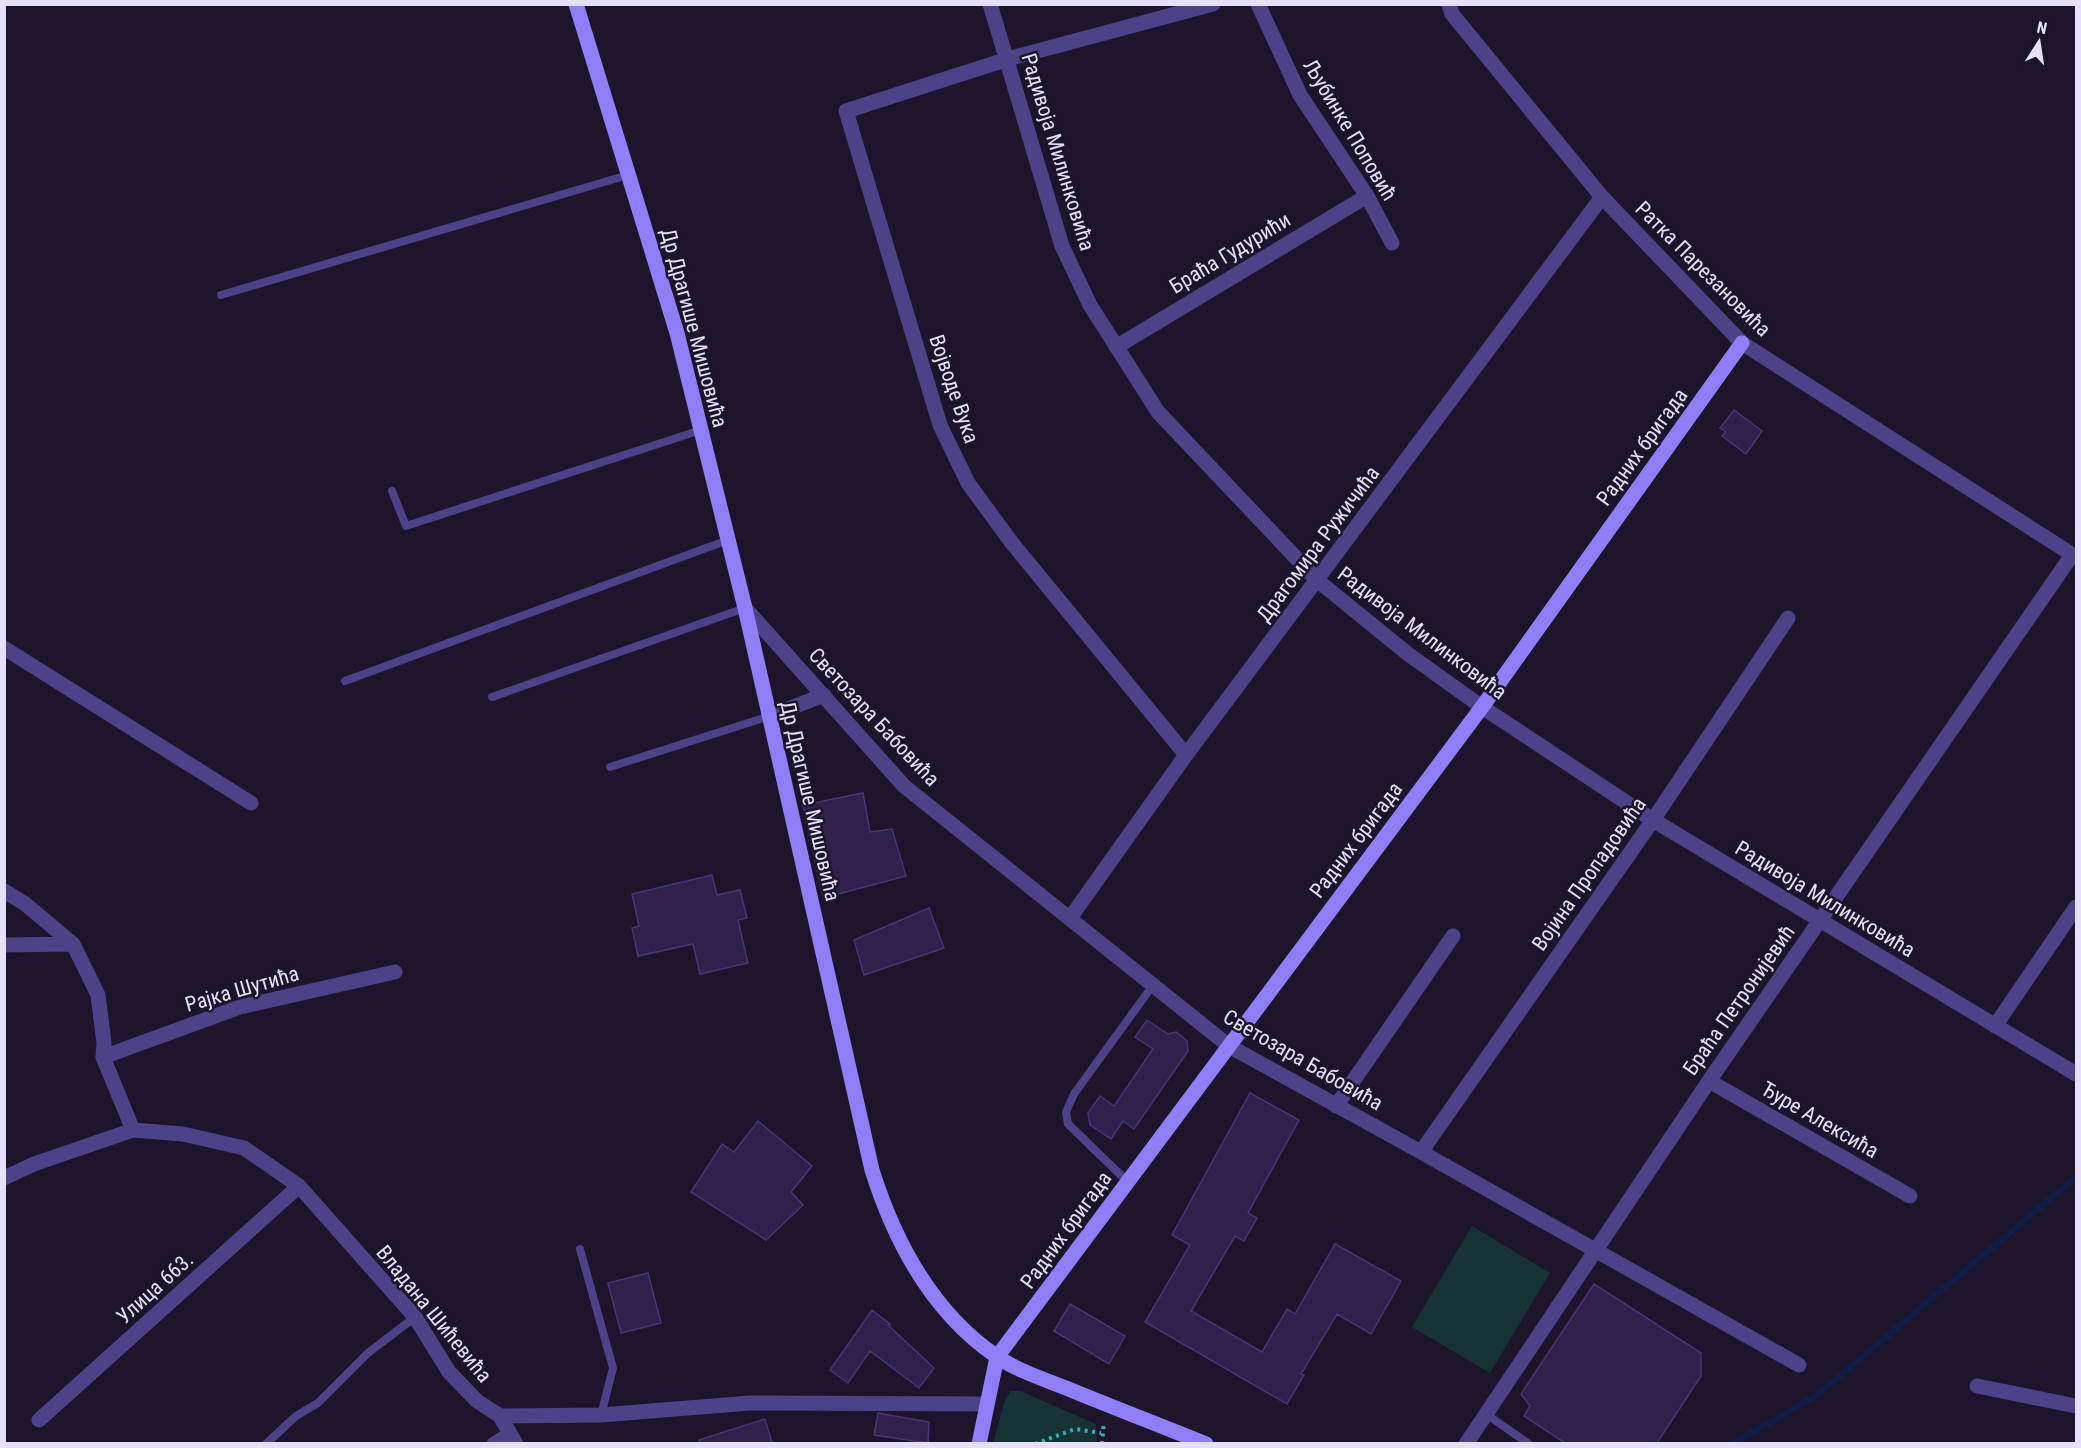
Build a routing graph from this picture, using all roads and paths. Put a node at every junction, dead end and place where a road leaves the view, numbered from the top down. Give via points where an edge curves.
1 (576, 4) edge
2 (990, 4) edge
3 (1213, 4) edge
4 (1258, 4) edge
5 (1449, 4) edge
6 (1008, 59) junction
7 (628, 175) junction
8 (1367, 196) junction
9 (1602, 197) junction
10 (1392, 243) dead end
11 (220, 295) dead end
12 (1742, 343) junction
13 (1116, 347) junction
14 (701, 430) junction
15 (392, 491) dead end
16 (728, 540) junction
17 (2074, 556) edge
18 (1317, 580) junction
19 (745, 608) junction
20 (1788, 618) dead end
21 (4, 648) edge
22 (345, 681) dead end
23 (824, 694) junction
24 (492, 697) dead end
25 (1482, 707) junction
26 (770, 716) junction
27 (1186, 755) junction
28 (610, 767) dead end
29 (250, 803) dead end
30 (1653, 820) junction
31 (4, 891) edge
32 (2076, 907) edge
33 (1070, 918) junction
34 (1820, 920) junction
35 (1453, 936) dead end
36 (73, 944) junction
37 (4, 945) edge
38 (395, 972) dead end
39 (1153, 985) junction
40 (1995, 1026) junction
41 (1228, 1046) junction
42 (103, 1057) junction
43 (2076, 1074) edge
44 (1708, 1081) junction
45 (1336, 1106) junction
46 (133, 1130) junction
47 (1421, 1152) junction
48 (4, 1178) edge
49 (1128, 1182) junction
50 (299, 1186) junction
51 (1910, 1196) dead end
52 (580, 1249) dead end
53 (1595, 1252) junction
54 (415, 1317) junction
55 (997, 1357) junction
56 (1798, 1365) dead end
57 (1977, 1386) dead end
58 (987, 1404) junction
59 (2076, 1406) edge
60 (1486, 1414) junction
61 (601, 1415) junction
62 (500, 1416) junction
63 (39, 1420) dead end
64 (1104, 1422) dead end
65 (1101, 1433) junction
66 (513, 1439) edge
67 (266, 1443) edge
68 (494, 1443) edge
69 (980, 1443) edge
70 (1035, 1443) edge
71 (1102, 1443) edge
72 (1206, 1443) edge
73 (1466, 1443) edge
74 (1529, 1443) edge

1 - 7 main road, Др Драгише Мишовића
2 - 6 street, Радивоја Милинковића
3 - 6 street
4 - 8 street, Љубинке Поповић via 1300,94
5 - 9 street, Ратка Парезановића via 1452,14
6 - 13 street, Радивоја Милинковића via 1062,246 1090,305
6 - 27 street, Војводе Вука via 846,111 940,425 968,483 1012,543
7 - 11 lane
7 - 14 main road, Др Драгише Мишовића via 677,333
8 - 10 street, Љубинке Поповић
8 - 13 street, Браћа Гудурићи
9 - 12 street, Ратка Парезановића
9 - 18 street, Драгомира Ружичића
12 - 17 street, Ратка Парезановића
12 - 25 main road, Радних бригада
13 - 18 street, Радивоја Милинковића via 1158,412
14 - 15 lane via 406,526
14 - 16 main road, Др Драгише Мишовића
16 - 19 main road, Др Драгише Мишовића
16 - 22 lane
17 - 34 street, Браћа Петронијевић
18 - 25 street, Радивоја Милинковића via 1408,654
18 - 27 street, Драгомира Ружичића
19 - 23 street, Светозара Бабовића
19 - 24 lane
19 - 26 main road, Др Драгише Мишовића
20 - 30 street, Војина Пропадовића
21 - 29 street
23 - 26 street
23 - 33 street, Светозара Бабовића via 904,786
25 - 30 street, Радивоја Милинковића
25 - 41 main road, Радних бригада
26 - 28 lane
26 - 55 main road, Др Драгише Мишовића via 881,1199 926,1286 955,1320
27 - 33 street, Драгомира Ружичића
30 - 34 street, Радивоја Милинковића
30 - 47 street, Војина Пропадовића
31 - 36 street
32 - 40 street
33 - 39 street, Светозара Бабовића
34 - 40 street, Радивоја Милинковића
34 - 44 street, Браћа Петронијевић
35 - 45 street
36 - 37 street
36 - 42 street via 98,995
38 - 42 street, Рајка Шутића via 240,1007
39 - 41 street, Светозара Бабовића
39 - 49 lane via 1074,1094 1066,1112 1068,1124
40 - 43 street, Радивоја Милинковића
41 - 45 street, Светозара Бабовића
41 - 49 main road, Радних бригада
42 - 46 street
44 - 51 street, Ђуре Алексића
44 - 53 street, Браћа Петронијевић
45 - 47 street, Светозара Бабовића
46 - 48 street, Владана Шићевића
46 - 50 street, Владана Шићевића via 183,1134 244,1148
47 - 53 street, Светозара Бабовића
49 - 55 main road, Радних бригада
50 - 54 street, Владана Шићевића
50 - 63 street, Улица 663.
52 - 61 lane via 614,1368
53 - 56 street, Светозара Бабовића
53 - 60 street, Браћа Петронијевић
54 - 62 street, Владана Шићевића via 449,1372 477,1401
54 - 67 lane via 368,1353 318,1403 296,1416
55 - 58 main road
55 - 72 main road, Др Драгише Мишовића
57 - 59 street
58 - 61 street via 750,1403
58 - 69 main road
60 - 73 street, Браћа Петронијевић
60 - 74 lane
61 - 62 street
62 - 66 street
64 - 65 path
65 - 70 path via 1075,1429
65 - 71 path
66 - 68 street

